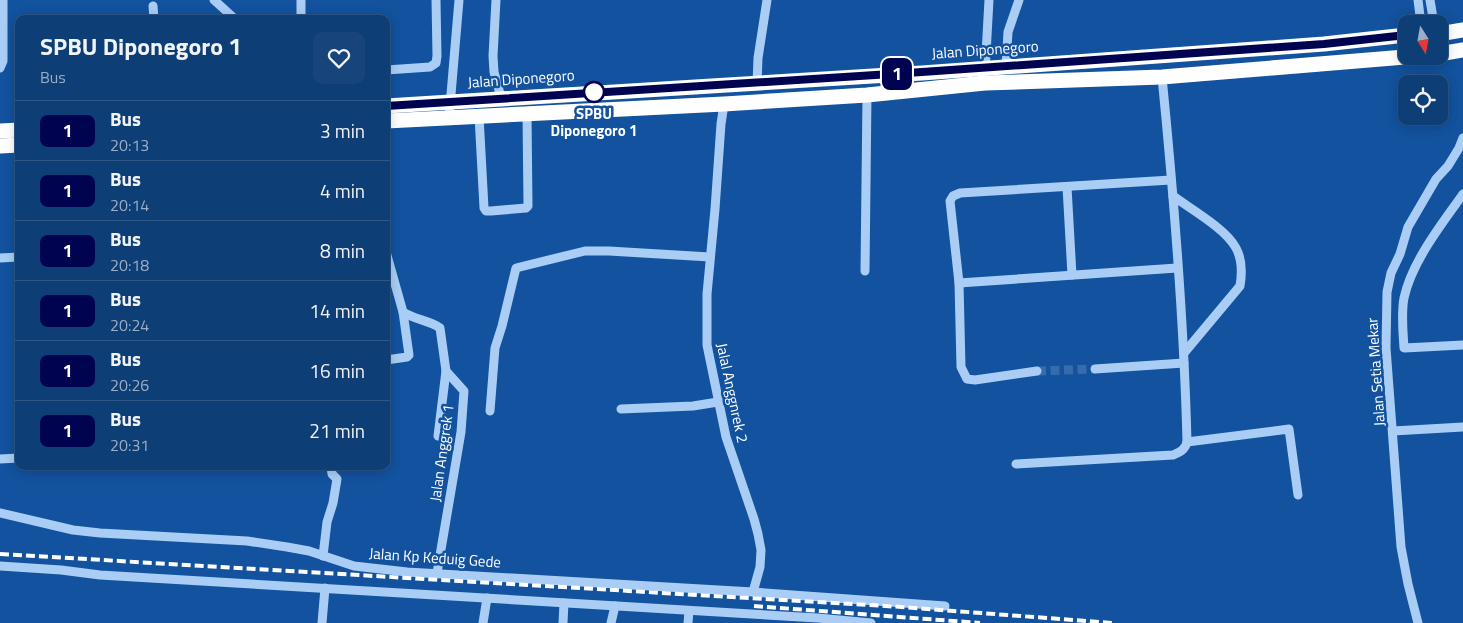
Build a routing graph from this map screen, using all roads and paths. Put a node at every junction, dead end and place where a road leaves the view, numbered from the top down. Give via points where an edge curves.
1 (3, 0) edge
2 (214, 0) edge
3 (301, 0) edge
4 (436, 0) edge
5 (459, 0) edge
6 (496, 0) edge
7 (767, 0) edge
8 (989, 0) edge
9 (1019, 0) edge
10 (1418, 0) edge
11 (1430, 0) edge
12 (153, 6) dead end
13 (154, 15) edge
14 (231, 15) edge
15 (301, 15) edge
16 (1420, 15) edge
17 (1432, 15) edge
18 (1463, 30) edge
19 (1448, 32) edge
20 (1398, 36) edge
21 (1463, 50) edge
22 (1448, 52) edge
23 (1398, 58) edge
24 (1006, 66) junction
25 (984, 67) junction
26 (0, 68) edge
27 (390, 70) edge
28 (1162, 77) junction
29 (985, 83) junction
30 (757, 84) junction
31 (867, 95) junction
32 (501, 98) junction
33 (449, 101) junction
34 (724, 104) junction
35 (390, 106) edge
36 (505, 114) junction
37 (527, 114) junction
38 (479, 116) junction
39 (449, 118) junction
40 (390, 121) edge
41 (15, 130) edge
42 (0, 131) edge
43 (1463, 138) edge
44 (15, 145) edge
45 (0, 146) edge
46 (1171, 180) junction
47 (1068, 187) junction
48 (1463, 194) edge
49 (1173, 196) junction
50 (15, 257) edge
51 (710, 257) junction
52 (0, 258) edge
53 (390, 266) edge
54 (1177, 268) junction
55 (865, 271) dead end
56 (1072, 275) junction
57 (959, 283) junction
58 (403, 312) junction
59 (1463, 345) edge
60 (1184, 358) junction
61 (390, 359) edge
62 (1095, 369) tunnel mouth
63 (446, 371) junction
64 (1037, 371) tunnel mouth
65 (718, 402) junction
66 (621, 409) dead end
67 (490, 411) dead end
68 (1463, 427) edge
69 (1393, 431) junction
70 (438, 436) dead end
71 (1187, 442) junction
72 (15, 458) edge
73 (0, 459) edge
74 (1016, 464) dead end
75 (330, 470) edge
76 (1298, 495) dead end
77 (0, 513) edge
78 (323, 556) junction
79 (0, 566) edge
80 (437, 573) junction
81 (325, 588) junction
82 (753, 592) junction
83 (487, 598) junction
84 (564, 603) junction
85 (616, 606) junction
86 (945, 606) dead end
87 (688, 612) junction
88 (818, 620) edge
89 (322, 623) edge
90 (483, 623) edge
91 (563, 623) edge
92 (612, 623) edge
93 (688, 623) edge
94 (871, 623) edge
95 (1418, 623) edge

1 - 26 street
2 - 14 street
3 - 15 street
4 - 27 street via 436,63 430,67
5 - 33 street
6 - 32 street via 493,56
7 - 30 street
8 - 25 street
9 - 24 street via 1008,32
10 - 16 street
11 - 17 street
12 - 13 street
18 - 19 highway
20 - 24 highway, Jalan Diponegoro
21 - 22 highway
23 - 28 highway
24 - 25 highway, Jalan Diponegoro
25 - 29 street
25 - 30 highway, Jalan Diponegoro
28 - 29 highway
28 - 46 street
29 - 31 highway
30 - 32 highway, Jalan Diponegoro
31 - 34 highway
31 - 55 street
32 - 33 highway, Jalan Diponegoro
32 - 36 street
33 - 35 highway, Jalan Diponegoro
33 - 39 street
34 - 37 highway
34 - 51 street, Jalal Anggnrek 2
36 - 37 highway
36 - 38 highway
37 - 38 street via 528,206 491,211 484,208
38 - 39 highway
39 - 40 highway
41 - 42 highway
43 - 69 street, Jalan Setia Mekar via 1408,227 1388,281 1386,348
44 - 45 highway
46 - 47 street
46 - 49 street
47 - 56 street
47 - 57 street via 953,196 950,201
48 - 59 street via 1410,279 1404,299 1403,320 1404,348
49 - 54 street
49 - 60 street via 1226,235 1236,249 1241,275 1240,286
50 - 52 street
51 - 65 street, Jalal Anggnrek 2 via 707,345
51 - 67 street via 586,251 516,268 495,348
53 - 58 street
54 - 56 street
54 - 60 street
56 - 57 street
57 - 64 street via 961,367 967,379
58 - 61 street via 408,356
58 - 63 street via 440,328
60 - 62 street
60 - 71 street
63 - 70 street
63 - 80 street, Jalan Anggrek 1 via 463,388 464,395 461,432
65 - 66 street
65 - 82 street, Jalal Anggnrek 2 via 761,550
68 - 69 street
69 - 95 street, Jalan Setia Mekar via 1401,547
71 - 74 street via 1186,447 1173,455
71 - 76 street via 1289,429
72 - 73 street
75 - 78 street via 337,479
77 - 78 street, Jalan Kp Keduig Gede via 73,530 248,541
78 - 80 street, Jalan Kp Keduig Gede via 354,566
79 - 81 street
80 - 82 street, Jalan Kp Keduig Gede
81 - 83 street
81 - 89 street
82 - 86 street, Jalan Kp Keduig Gede
83 - 84 street
83 - 90 street
84 - 85 street
84 - 91 street
85 - 87 street
85 - 92 street
87 - 88 street
87 - 93 street
88 - 94 street

